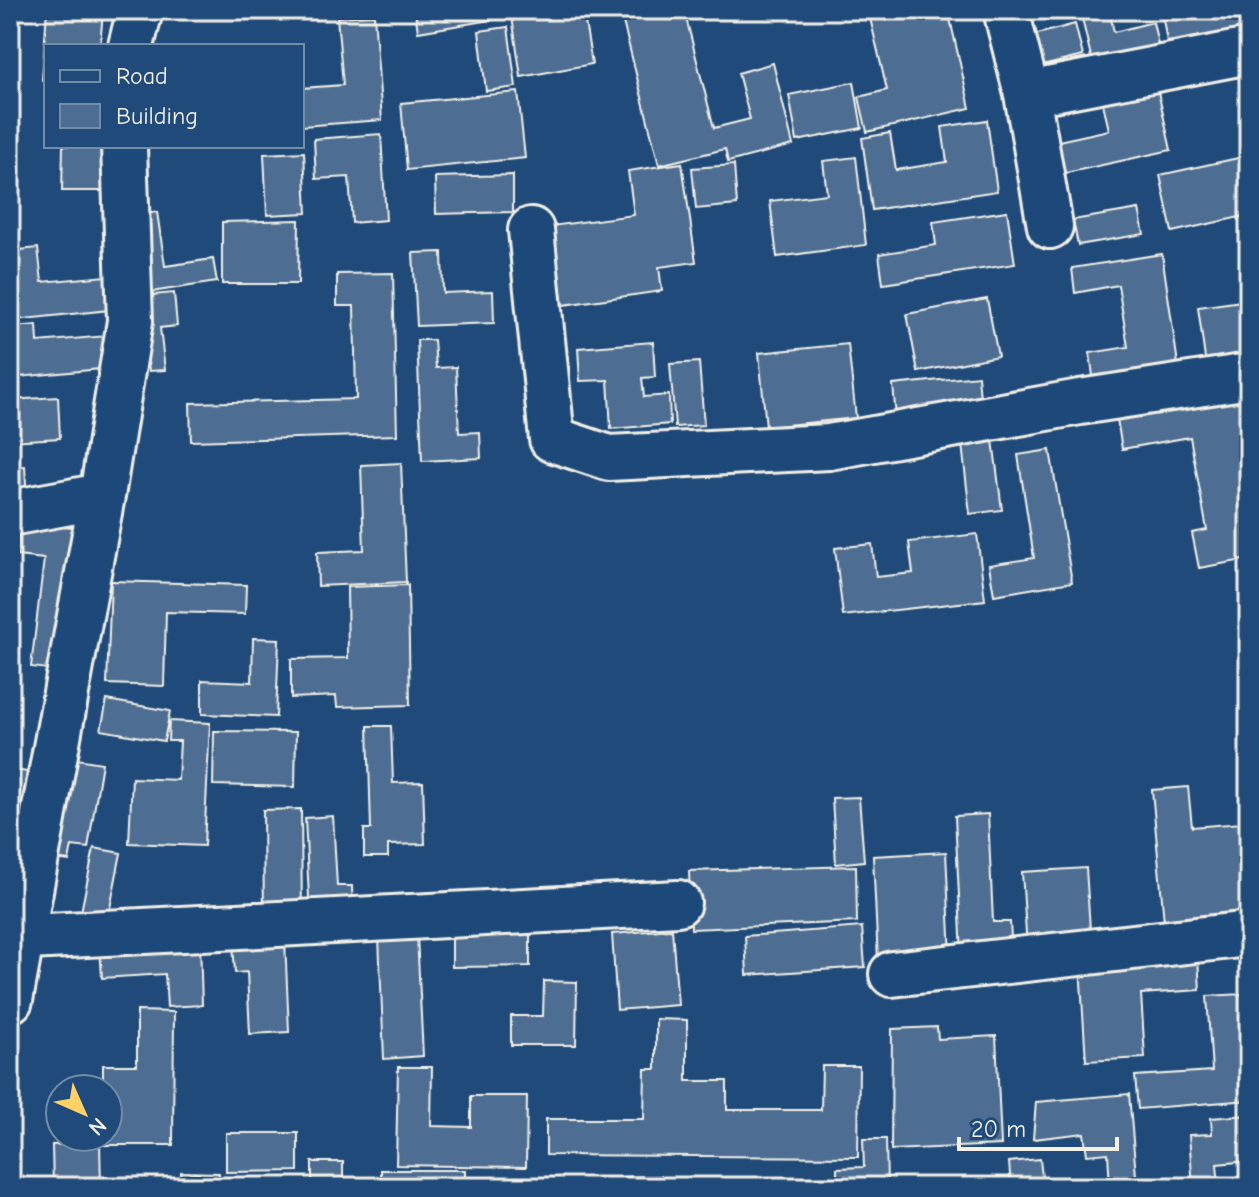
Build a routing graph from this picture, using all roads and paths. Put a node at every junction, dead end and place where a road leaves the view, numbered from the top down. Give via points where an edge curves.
1 (140, 10) edge
2 (1006, 10) edge
3 (132, 44) edge
4 (1249, 51) edge
5 (1027, 94) junction
6 (124, 148) edge
7 (1050, 226) dead end
8 (531, 230) dead end
9 (1249, 376) edge
10 (102, 496) junction
11 (10, 513) edge
12 (678, 903) dead end
13 (1249, 934) edge
14 (17, 937) edge
15 (892, 974) dead end
16 (10, 1000) edge

1 - 3 street
2 - 5 street
4 - 5 street
5 - 7 street
6 - 10 street via 130,321
8 - 9 street via 552,439 609,458 829,447
10 - 11 street
10 - 14 street
12 - 14 street
13 - 15 street
14 - 16 street

